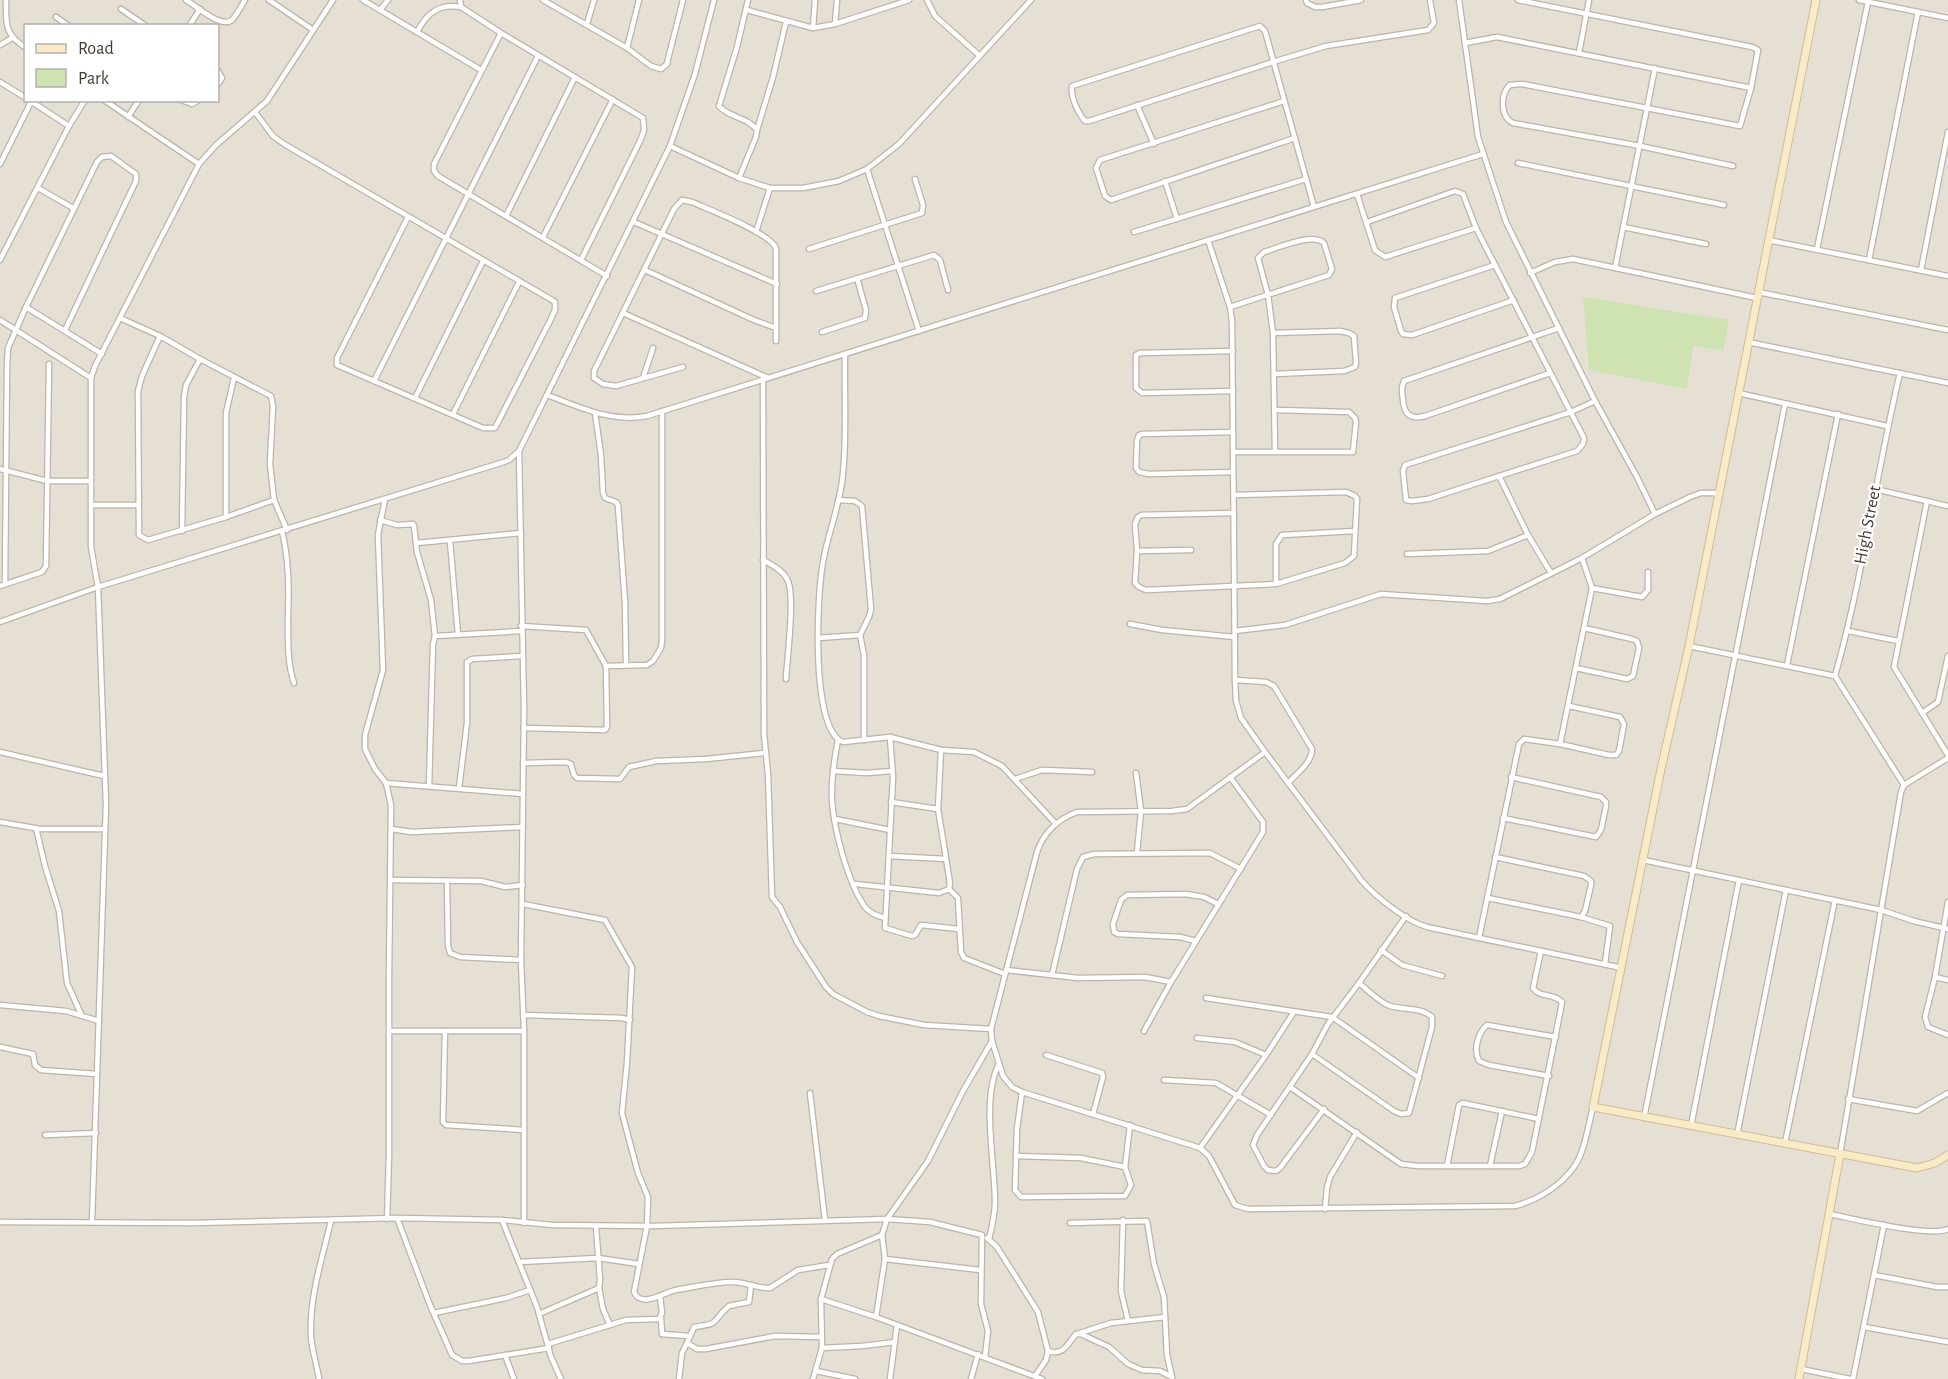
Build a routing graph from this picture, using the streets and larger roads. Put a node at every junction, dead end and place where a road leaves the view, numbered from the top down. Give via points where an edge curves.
1 (6, 0) edge
2 (186, 0) edge
3 (245, 0) edge
4 (269, 0) edge
5 (333, 0) edge
6 (363, 0) edge
7 (388, 0) edge
8 (460, 0) edge
9 (543, 0) edge
10 (594, 0) edge
11 (639, 0) edge
12 (683, 0) edge
13 (714, 0) edge
14 (748, 0) edge
15 (815, 0) edge
16 (837, 0) edge
17 (909, 0) edge
18 (927, 0) edge
19 (1031, 0) edge
20 (1306, 0) edge
21 (1361, 0) edge
22 (1431, 0) edge
23 (1459, 0) edge
24 (1518, 0) edge
25 (1589, 0) edge
26 (1816, 0) edge
27 (1859, 0) edge
28 (277, 2) edge
29 (550, 2) edge
30 (1868, 2) junction
31 (462, 7) junction
32 (121, 9) dead end
33 (200, 9) junction
34 (380, 10) junction
35 (747, 10) junction
36 (1918, 12) junction
37 (1586, 14) junction
38 (56, 17) dead end
39 (1948, 18) edge
40 (786, 22) junction
41 (66, 24) edge
42 (143, 24) edge
43 (190, 24) edge
44 (587, 24) junction
45 (835, 24) junction
46 (813, 28) junction
47 (313, 30) junction
48 (417, 32) junction
49 (501, 33) junction
50 (12, 38) junction
51 (1465, 43) junction
52 (0, 45) edge
53 (24, 47) edge
54 (627, 48) junction
55 (1579, 53) junction
56 (538, 56) junction
57 (980, 56) junction
58 (1273, 62) junction
59 (1655, 68) junction
60 (481, 70) junction
61 (575, 77) junction
62 (0, 82) edge
63 (1751, 88) junction
64 (24, 97) edge
65 (613, 99) junction
66 (28, 102) edge
67 (32, 102) edge
68 (85, 102) edge
69 (107, 102) edge
70 (138, 102) edge
71 (1284, 102) junction
72 (1137, 105) junction
73 (1647, 108) junction
74 (255, 112) junction
75 (128, 117) junction
76 (69, 126) junction
77 (757, 130) junction
78 (1948, 132) edge
79 (1295, 138) junction
80 (1154, 144) junction
81 (670, 146) junction
82 (1640, 146) junction
83 (1483, 154) junction
84 (1518, 163) dead end
85 (0, 164) edge
86 (199, 164) junction
87 (1733, 166) dead end
88 (867, 169) junction
89 (739, 178) junction
90 (915, 179) dead end
91 (1306, 179) junction
92 (1165, 181) junction
93 (1631, 186) junction
94 (38, 188) junction
95 (770, 188) junction
96 (469, 193) junction
97 (1357, 194) junction
98 (1724, 205) dead end
99 (1314, 207) junction
100 (74, 208) junction
101 (506, 216) junction
102 (408, 217) junction
103 (1177, 219) junction
104 (634, 222) junction
105 (1367, 222) junction
106 (885, 226) junction
107 (1623, 227) junction
108 (1476, 228) junction
109 (756, 232) junction
110 (1134, 232) dead end
111 (663, 234) junction
112 (543, 237) junction
113 (446, 238) junction
114 (1208, 240) junction
115 (1768, 240) junction
116 (1706, 244) dead end
117 (809, 249) dead end
118 (1818, 249) junction
119 (0, 260) edge
120 (581, 260) junction
121 (1869, 260) junction
122 (483, 261) junction
123 (1495, 265) junction
124 (897, 266) junction
125 (1615, 268) junction
126 (645, 270) junction
127 (1921, 270) junction
128 (1530, 273) junction
129 (607, 276) junction
130 (1948, 276) edge
131 (857, 278) junction
132 (519, 282) junction
133 (777, 284) junction
134 (948, 290) dead end
135 (816, 291) dead end
136 (1268, 295) junction
137 (1757, 295) junction
138 (1514, 300) junction
139 (26, 307) junction
140 (1230, 307) junction
141 (624, 313) junction
142 (120, 318) junction
143 (0, 320) edge
144 (776, 328) junction
145 (1559, 328) junction
146 (16, 330) junction
147 (65, 330) junction
148 (1948, 330) edge
149 (822, 332) dead end
150 (919, 332) junction
151 (1273, 333) junction
152 (160, 336) junction
153 (1533, 338) junction
154 (776, 341) dead end
155 (1748, 342) junction
156 (653, 348) dead end
157 (1233, 351) junction
158 (102, 354) junction
159 (845, 354) junction
160 (200, 359) junction
161 (49, 364) dead end
162 (683, 367) dead end
163 (1550, 373) junction
164 (1900, 373) junction
165 (1274, 374) junction
166 (92, 378) junction
167 (234, 378) junction
168 (643, 378) junction
169 (766, 379) junction
170 (374, 381) junction
171 (1948, 383) edge
172 (1233, 391) junction
173 (1738, 393) junction
174 (547, 395) junction
175 (415, 398) junction
176 (1595, 401) junction
177 (1785, 404) junction
178 (1275, 410) junction
179 (662, 411) junction
180 (1571, 412) junction
181 (595, 413) junction
182 (453, 414) junction
183 (1838, 414) junction
184 (1887, 426) junction
185 (1233, 432) junction
186 (519, 451) junction
187 (1233, 452) junction
188 (1275, 452) junction
189 (3, 470) edge
190 (1233, 472) junction
191 (1499, 476) junction
192 (47, 481) junction
193 (91, 481) junction
194 (1875, 489) junction
195 (1719, 493) junction
196 (1234, 495) junction
197 (384, 499) junction
198 (274, 500) junction
199 (838, 500) junction
200 (1927, 501) junction
201 (92, 505) junction
202 (138, 505) junction
203 (1948, 506) edge
204 (1234, 513) junction
205 (1655, 514) junction
206 (226, 518) junction
207 (381, 520) junction
208 (285, 530) junction
209 (182, 531) junction
210 (1355, 531) junction
211 (521, 533) junction
212 (1528, 535) junction
213 (450, 541) junction
214 (417, 543) junction
215 (1191, 550) dead end
216 (1137, 551) junction
217 (1407, 554) dead end
218 (1582, 558) junction
219 (764, 560) junction
220 (1648, 572) dead end
221 (1551, 573) junction
222 (1276, 584) junction
223 (2, 585) edge
224 (1234, 586) junction
225 (98, 587) junction
226 (1592, 588) junction
227 (0, 622) edge
228 (1130, 624) dead end
229 (521, 628) junction
230 (1584, 628) junction
231 (1848, 631) junction
232 (1235, 634) junction
233 (458, 635) junction
234 (860, 635) junction
235 (435, 636) junction
236 (818, 638) junction
237 (1898, 641) junction
238 (1689, 646) junction
239 (1734, 655) junction
240 (522, 656) junction
241 (1948, 656) edge
242 (626, 664) junction
243 (1787, 665) junction
244 (606, 666) junction
245 (1576, 668) junction
246 (1835, 676) junction
247 (786, 679) dead end
248 (1235, 680) junction
249 (294, 683) dead end
250 (1569, 706) junction
251 (1922, 713) junction
252 (524, 728) junction
253 (890, 737) junction
254 (838, 740) junction
255 (864, 740) junction
256 (1560, 744) junction
257 (941, 750) junction
258 (0, 752) edge
259 (1264, 752) junction
260 (765, 753) junction
261 (1948, 757) edge
262 (523, 763) junction
263 (833, 771) junction
264 (892, 771) junction
265 (1092, 772) dead end
266 (1136, 773) dead end
267 (105, 776) junction
268 (1230, 777) junction
269 (1511, 777) junction
270 (1015, 779) junction
271 (386, 783) junction
272 (1288, 783) junction
273 (1904, 785) junction
274 (429, 786) junction
275 (459, 788) junction
276 (523, 794) junction
277 (891, 802) junction
278 (938, 808) junction
279 (1141, 811) junction
280 (1503, 818) junction
281 (835, 819) junction
282 (0, 822) edge
283 (1056, 824) junction
284 (523, 827) junction
285 (36, 828) junction
286 (392, 829) junction
287 (104, 830) junction
288 (890, 830) junction
289 (1137, 854) junction
290 (889, 856) junction
291 (1495, 857) junction
292 (946, 858) junction
293 (1643, 860) junction
294 (1241, 869) junction
295 (1692, 870) junction
296 (390, 880) junction
297 (447, 880) junction
298 (1739, 880) junction
299 (855, 884) junction
300 (522, 885) junction
301 (887, 886) junction
302 (949, 889) junction
303 (1786, 890) junction
304 (1488, 898) junction
305 (1835, 900) junction
306 (1948, 902) edge
307 (523, 904) junction
308 (1218, 904) junction
309 (1881, 910) junction
310 (1406, 916) junction
311 (1581, 917) junction
312 (885, 918) junction
313 (1945, 928) edge
314 (959, 929) junction
315 (1479, 938) junction
316 (1196, 941) junction
317 (1381, 950) junction
318 (1540, 951) junction
319 (521, 960) junction
320 (1605, 964) junction
321 (1622, 968) junction
322 (1005, 972) junction
323 (1052, 975) junction
324 (1442, 976) dead end
325 (1935, 977) junction
326 (1948, 980) edge
327 (1171, 982) junction
328 (1359, 983) junction
329 (1206, 998) dead end
330 (0, 1005) edge
331 (1294, 1012) junction
332 (81, 1014) junction
333 (523, 1015) junction
334 (1332, 1017) junction
335 (630, 1020) junction
336 (99, 1022) junction
337 (991, 1029) junction
338 (390, 1031) junction
339 (445, 1031) junction
340 (524, 1031) junction
341 (1144, 1031) dead end
342 (1948, 1035) edge
343 (1556, 1037) junction
344 (1197, 1038) dead end
345 (992, 1041) junction
346 (0, 1047) edge
347 (1266, 1054) junction
348 (1312, 1054) junction
349 (1046, 1055) dead end
350 (999, 1064) junction
351 (98, 1074) junction
352 (1549, 1076) junction
353 (1419, 1078) junction
354 (1164, 1080) dead end
355 (1290, 1087) junction
356 (1022, 1092) junction
357 (810, 1093) dead end
358 (1948, 1093) edge
359 (1238, 1094) junction
360 (1848, 1099) junction
361 (1593, 1107) junction
362 (1324, 1109) junction
363 (1502, 1111) junction
364 (1093, 1114) junction
365 (1271, 1116) junction
366 (1644, 1118) junction
367 (1539, 1119) junction
368 (1130, 1125) junction
369 (1691, 1126) junction
370 (524, 1130) junction
371 (1357, 1132) junction
372 (96, 1133) junction
373 (45, 1135) dead end
374 (1737, 1135) junction
375 (1785, 1143) junction
376 (1200, 1148) junction
377 (1840, 1154) junction
378 (1948, 1155) edge
379 (1016, 1156) junction
380 (1447, 1166) junction
381 (1490, 1166) junction
382 (1125, 1167) junction
383 (1325, 1209) junction
384 (1829, 1214) junction
385 (397, 1218) junction
386 (387, 1219) junction
387 (887, 1219) junction
388 (502, 1220) junction
389 (825, 1220) junction
390 (1123, 1220) junction
391 (331, 1221) junction
392 (0, 1222) edge
393 (93, 1222) junction
394 (1070, 1222) dead end
395 (524, 1223) junction
396 (1884, 1225) junction
397 (596, 1226) junction
398 (647, 1226) junction
399 (1948, 1228) edge
400 (882, 1235) junction
401 (982, 1235) junction
402 (989, 1239) junction
403 (598, 1258) junction
404 (885, 1259) junction
405 (520, 1262) junction
406 (639, 1264) junction
407 (829, 1265) junction
408 (980, 1270) junction
409 (1874, 1275) junction
410 (751, 1285) junction
411 (1948, 1287) edge
412 (599, 1288) junction
413 (530, 1290) junction
414 (660, 1296) junction
415 (821, 1299) junction
416 (434, 1313) junction
417 (539, 1314) junction
418 (876, 1317) junction
419 (1165, 1317) junction
420 (661, 1318) junction
421 (1128, 1321) junction
422 (610, 1325) junction
423 (897, 1325) junction
424 (1864, 1327) junction
425 (1076, 1334) junction
426 (689, 1336) junction
427 (822, 1337) junction
428 (895, 1342) junction
429 (1948, 1342) edge
430 (687, 1343) junction
431 (548, 1346) junction
432 (822, 1348) junction
433 (1048, 1351) junction
434 (978, 1354) junction
435 (505, 1355) junction
436 (985, 1357) junction
437 (1801, 1369) junction
438 (816, 1371) junction
439 (1035, 1376) junction
440 (1173, 1378) edge
441 (319, 1379) edge
442 (514, 1379) edge
443 (561, 1379) edge
444 (679, 1379) edge
445 (813, 1379) edge
446 (855, 1379) edge
447 (890, 1379) edge
448 (971, 1379) edge
449 (1042, 1379) edge
450 (1799, 1379) edge
451 (1852, 1379) edge

1 - 50 street via 6,26
2 - 33 street
3 - 33 street via 227,23
4 - 28 street
5 - 47 street
6 - 34 street
7 - 34 street
8 - 31 street
9 - 29 street
10 - 44 street
11 - 54 street
12 - 54 street via 664,67 651,66
13 - 81 street via 695,74
14 - 35 street
15 - 46 street
16 - 45 street
17 - 45 street
18 - 57 street via 935,16
19 - 57 street
20 - 21 street via 1315,7
22 - 58 street via 1434,23 1428,30 1326,46
23 - 51 street
24 - 37 street
25 - 37 street
26 - 115 street
27 - 30 street
28 - 47 street
29 - 44 street
30 - 36 street
30 - 118 street
31 - 48 street via 438,8
31 - 49 street
32 - 42 street
33 - 43 street
34 - 48 street
35 - 40 street
35 - 77 street via 719,106
36 - 39 street
36 - 121 street
37 - 55 street
37 - 63 street via 1752,47 1758,53
38 - 41 street
40 - 46 street
40 - 77 street
44 - 54 street
45 - 46 street
47 - 74 street via 270,97
48 - 60 street
49 - 56 street
49 - 60 street
50 - 52 street
50 - 53 street
51 - 55 street via 1497,37
51 - 83 street
55 - 59 street
56 - 61 street
56 - 96 street
57 - 88 street via 899,144
58 - 71 street
58 - 72 street
58 - 72 street via 1265,31 1257,26 1074,84 1072,88 1081,117 1087,122
59 - 63 street
59 - 73 street
60 - 96 street via 433,167 438,176
61 - 65 street
61 - 101 street
62 - 64 street
63 - 73 street via 1740,126
65 - 112 street
65 - 120 street via 643,118 644,130
66 - 85 street
67 - 76 street
68 - 76 street
69 - 75 street
70 - 75 street
71 - 79 street
71 - 80 street
72 - 80 street
73 - 82 street
73 - 82 street via 1522,84 1510,85 1504,93 1503,114 1513,123
74 - 86 street
74 - 102 street via 284,144
75 - 86 street
76 - 94 street
77 - 89 street
78 - 127 street
79 - 91 street
79 - 92 street
80 - 92 street via 1100,160 1096,168 1105,196 1111,200
81 - 89 street
81 - 104 street
82 - 87 street
82 - 93 street
83 - 97 street
83 - 128 street via 1506,222
84 - 93 street
86 - 142 street
88 - 95 street via 822,186
88 - 106 street
89 - 95 street
90 - 106 street via 922,213
91 - 99 street
91 - 103 street
92 - 103 street
93 - 98 street
93 - 107 street
94 - 100 street
94 - 119 street
95 - 109 street
96 - 101 street
96 - 113 street
97 - 99 street
97 - 105 street
99 - 114 street
100 - 139 street
100 - 147 street via 102,157 111,156 136,174 135,184
101 - 112 street
102 - 113 street
102 - 170 street via 336,361 338,366
103 - 110 street
104 - 111 street
104 - 129 street
105 - 108 street via 1375,250 1385,257
105 - 108 street via 1455,191 1466,199
106 - 117 street
106 - 124 street
107 - 116 street
107 - 125 street
108 - 123 street
109 - 111 street via 682,200
109 - 133 street via 770,239 776,248
111 - 126 street
111 - 133 street
112 - 120 street
113 - 122 street
113 - 170 street
114 - 140 street
114 - 150 street
115 - 118 street
115 - 137 street
118 - 121 street
120 - 129 street
121 - 127 street
122 - 132 street
122 - 175 street
123 - 138 street
123 - 138 street via 1395,298 1401,331 1412,335
124 - 131 street
124 - 134 street via 934,255 940,260
124 - 150 street
125 - 128 street via 1566,260
125 - 137 street
126 - 141 street
126 - 144 street
127 - 130 street
128 - 145 street
129 - 174 street
131 - 135 street
131 - 149 street via 865,318
132 - 182 street
132 - 182 street via 555,303 551,319 495,428 483,428
133 - 144 street
136 - 136 street via 1329,275 1332,268 1321,240 1313,237 1260,254 1258,261
136 - 140 street
136 - 151 street
137 - 148 street
137 - 155 street
138 - 153 street
139 - 146 street
139 - 147 street
140 - 157 street
141 - 168 street via 594,378 616,386
141 - 169 street
142 - 152 street
142 - 158 street
143 - 146 street
144 - 154 street
145 - 153 street
145 - 176 street
146 - 166 street
146 - 189 street via 7,355
147 - 158 street
150 - 159 street
151 - 165 street
151 - 165 street via 1349,333 1354,336 1356,363 1354,368 1344,371
152 - 160 street
152 - 202 street via 138,391
153 - 163 street
153 - 163 street via 1404,381 1404,411 1410,417 1425,416
155 - 164 street
155 - 173 street
156 - 168 street
157 - 172 street
157 - 172 street via 1140,352 1135,361 1136,388 1142,393
158 - 166 street
159 - 169 street
159 - 199 street via 844,471
160 - 167 street
160 - 209 street via 184,397
161 - 192 street
162 - 168 street
163 - 180 street
164 - 171 street
164 - 184 street, High Street
165 - 178 street
166 - 193 street
167 - 198 street via 271,396
167 - 206 street via 226,413
169 - 179 street
169 - 219 street
170 - 175 street
172 - 185 street
173 - 177 street
173 - 195 street
174 - 181 street
174 - 186 street
175 - 182 street
176 - 180 street
176 - 205 street
177 - 183 street
177 - 239 street
178 - 188 street
178 - 188 street via 1344,411 1353,414 1356,422 1350,454
179 - 181 street via 623,418
179 - 242 street via 661,648 649,664
180 - 191 street via 1584,438 1578,451
180 - 191 street via 1411,462 1403,471 1406,500 1412,501
181 - 242 street via 603,493 618,505
183 - 184 street
183 - 243 street
184 - 194 street, High Street
185 - 187 street
185 - 190 street via 1139,435 1136,468 1149,474
186 - 197 street via 504,462
186 - 211 street
187 - 188 street
187 - 190 street
189 - 192 street
189 - 223 street
190 - 196 street
191 - 212 street
192 - 193 street
192 - 223 street via 44,570
193 - 201 street
194 - 200 street
194 - 231 street, High Street
195 - 205 street via 1701,493
195 - 238 street
196 - 204 street
196 - 210 street via 1346,492 1357,499
197 - 207 street
197 - 208 street
198 - 206 street
198 - 208 street
199 - 234 street via 855,501 862,506 871,609
199 - 236 street via 819,588
200 - 203 street
200 - 237 street
201 - 202 street
201 - 225 street via 91,556
202 - 209 street via 138,532 142,538 148,540
204 - 216 street via 1142,515 1135,524
204 - 224 street
205 - 218 street
206 - 209 street
207 - 214 street via 413,524
207 - 271 street via 378,536 383,670 365,735 365,749
208 - 225 street
208 - 249 street
210 - 222 street via 1354,556 1350,561
210 - 222 street via 1282,535 1276,544
211 - 213 street
211 - 229 street
212 - 217 street via 1488,551
212 - 221 street
213 - 214 street
213 - 233 street
214 - 235 street
215 - 216 street
216 - 224 street via 1135,583 1146,590
218 - 221 street
218 - 226 street
219 - 247 street via 775,566 789,583
219 - 260 street
220 - 226 street via 1648,590 1642,597
221 - 232 street via 1494,601 1381,594 1285,625
222 - 224 street
224 - 232 street
225 - 227 street
225 - 267 street
226 - 230 street
228 - 232 street
229 - 233 street
229 - 240 street
229 - 244 street via 586,630
230 - 245 street
230 - 245 street via 1632,639 1639,648 1631,678
231 - 237 street
231 - 246 street, High Street
232 - 248 street
233 - 235 street
234 - 236 street
234 - 255 street via 864,655
235 - 274 street
236 - 254 street via 820,687 830,730
237 - 251 street via 1895,672
238 - 239 street
238 - 293 street
239 - 243 street
239 - 295 street
240 - 252 street
240 - 275 street via 467,662 468,712
241 - 251 street via 1938,702
242 - 244 street
243 - 246 street
244 - 252 street via 605,730
245 - 250 street
246 - 273 street
248 - 259 street via 1237,708
248 - 272 street via 1274,686 1312,749 1311,757
250 - 256 street
250 - 256 street via 1616,715 1623,720 1619,751 1609,755
251 - 261 street
252 - 262 street
253 - 255 street
253 - 257 street
253 - 264 street
254 - 255 street
254 - 263 street
256 - 269 street via 1521,741
257 - 270 street via 974,752 996,762
257 - 278 street
258 - 267 street
259 - 268 street
259 - 272 street
260 - 262 street via 650,762 629,767 620,779 577,778 566,762
260 - 337 street via 772,897 826,987 879,1016 924,1025
261 - 273 street
262 - 276 street
263 - 264 street
263 - 281 street
264 - 277 street
265 - 270 street via 1042,770
266 - 279 street
267 - 287 street
268 - 279 street via 1187,808
268 - 294 street via 1264,827
269 - 280 street
269 - 280 street via 1601,797 1606,806 1596,837
270 - 283 street
271 - 274 street
271 - 286 street
272 - 310 street via 1366,886
273 - 309 street
274 - 275 street
275 - 276 street
276 - 284 street
277 - 278 street
277 - 288 street
278 - 292 street
279 - 283 street via 1077,812
279 - 289 street
280 - 291 street
281 - 288 street
281 - 299 street via 842,854
282 - 285 street
283 - 322 street via 1041,839
284 - 286 street via 412,832
284 - 300 street
285 - 287 street
285 - 332 street via 59,911 67,982
286 - 296 street
287 - 336 street
288 - 290 street
289 - 294 street via 1210,853
289 - 323 street via 1094,854 1080,861
290 - 292 street
290 - 301 street
291 - 304 street
291 - 311 street via 1588,878 1591,885
292 - 302 street
293 - 295 street
293 - 321 street
294 - 308 street
295 - 298 street
295 - 366 street
296 - 297 street
296 - 338 street
297 - 300 street via 481,881 505,887
297 - 319 street via 450,953
298 - 303 street
298 - 369 street
299 - 301 street
299 - 312 street via 864,906
300 - 307 street
301 - 302 street via 939,893
301 - 312 street
302 - 314 street via 958,897
303 - 305 street
303 - 374 street
304 - 311 street
304 - 315 street
305 - 309 street
305 - 375 street
306 - 313 street
307 - 319 street
307 - 335 street via 608,921 632,966
308 - 316 street
308 - 316 street via 1186,894 1123,896 1114,932
309 - 313 street
309 - 360 street
310 - 315 street via 1426,927
310 - 317 street
311 - 320 street via 1610,926
312 - 314 street via 887,930 912,936 921,925
313 - 325 street
314 - 322 street via 964,958
315 - 318 street
316 - 327 street
317 - 324 street via 1402,965
317 - 328 street
318 - 320 street
318 - 343 street via 1533,988 1562,1002
319 - 333 street
320 - 321 street
321 - 361 street
322 - 323 street
322 - 337 street
323 - 327 street via 1145,977
325 - 326 street
325 - 342 street via 1925,1020 1928,1027
327 - 341 street
328 - 334 street
328 - 353 street via 1382,1002 1432,1017
329 - 331 street
330 - 332 street
331 - 334 street
331 - 347 street
332 - 336 street
333 - 335 street
333 - 340 street
334 - 348 street
334 - 353 street
335 - 398 street via 622,1113 638,1173 647,1190
336 - 351 street
337 - 345 street
338 - 339 street
338 - 386 street
339 - 340 street
339 - 370 street via 444,1124
340 - 370 street
343 - 352 street
343 - 352 street via 1487,1025 1476,1050 1479,1061 1489,1065
344 - 347 street via 1235,1042
345 - 350 street
345 - 387 street via 928,1161
346 - 351 street via 33,1054 35,1065 41,1070
347 - 359 street
348 - 353 street via 1401,1114 1409,1113
348 - 355 street
349 - 364 street via 1102,1073
350 - 356 street via 1006,1082
350 - 402 street via 991,1085 994,1210
351 - 372 street
352 - 367 street
354 - 359 street via 1209,1081
355 - 362 street
355 - 365 street
356 - 364 street
356 - 379 street
357 - 389 street
358 - 360 street via 1917,1111
359 - 365 street
359 - 376 street
360 - 377 street
361 - 366 street
361 - 383 street via 1574,1166 1556,1186 1525,1203
362 - 365 street via 1276,1171 1264,1166 1253,1145
362 - 371 street
363 - 367 street
363 - 380 street via 1468,1103 1459,1105
363 - 381 street
364 - 368 street
366 - 369 street
367 - 381 street via 1532,1152 1525,1164
368 - 376 street
368 - 382 street
369 - 374 street
370 - 395 street
371 - 380 street via 1401,1164
371 - 383 street via 1330,1177
372 - 373 street
372 - 393 street
374 - 375 street
375 - 377 street
376 - 383 street via 1209,1156 1238,1208
377 - 378 street via 1917,1168
377 - 384 street
379 - 382 street via 1081,1158
379 - 382 street via 1015,1190 1026,1198 1125,1196 1131,1185
380 - 381 street
384 - 396 street
384 - 437 street
385 - 386 street
385 - 388 street
385 - 416 street
386 - 391 street
387 - 389 street
387 - 400 street
387 - 401 street via 930,1222
388 - 395 street
388 - 405 street
389 - 398 street
390 - 394 street
390 - 419 street via 1147,1222
390 - 421 street via 1121,1291
391 - 393 street
391 - 441 street via 317,1278 311,1326
392 - 393 street
395 - 397 street
396 - 399 street via 1938,1232
396 - 409 street
397 - 398 street
397 - 403 street
398 - 406 street
400 - 404 street
400 - 407 street via 837,1254
401 - 402 street
401 - 408 street
402 - 433 street via 1032,1299
403 - 405 street
403 - 406 street
403 - 412 street
404 - 408 street
404 - 418 street
405 - 413 street
406 - 414 street via 636,1296 644,1300
407 - 410 street via 798,1270 770,1288
407 - 415 street
408 - 436 street via 981,1304 988,1331
409 - 411 street
409 - 424 street
410 - 414 street via 730,1282
410 - 426 street via 749,1302 729,1306 717,1322 694,1327
412 - 417 street
412 - 422 street
413 - 416 street
413 - 417 street
414 - 420 street
415 - 418 street
415 - 427 street
416 - 435 street via 452,1355 457,1358 469,1361
417 - 431 street
418 - 423 street
419 - 421 street
419 - 440 street
420 - 422 street
420 - 426 street via 662,1334
421 - 425 street
422 - 431 street
423 - 428 street
423 - 434 street
424 - 429 street
424 - 451 street
425 - 433 street via 1064,1350
425 - 440 street via 1109,1347 1119,1359 1135,1368 1160,1371
426 - 430 street
427 - 430 street via 783,1335 706,1349
427 - 432 street
428 - 432 street
428 - 447 street
430 - 444 street
431 - 435 street
431 - 443 street
432 - 438 street
433 - 439 street
434 - 436 street
434 - 448 street
435 - 442 street
436 - 439 street
437 - 450 street
437 - 451 street
438 - 445 street
438 - 446 street
439 - 449 street

